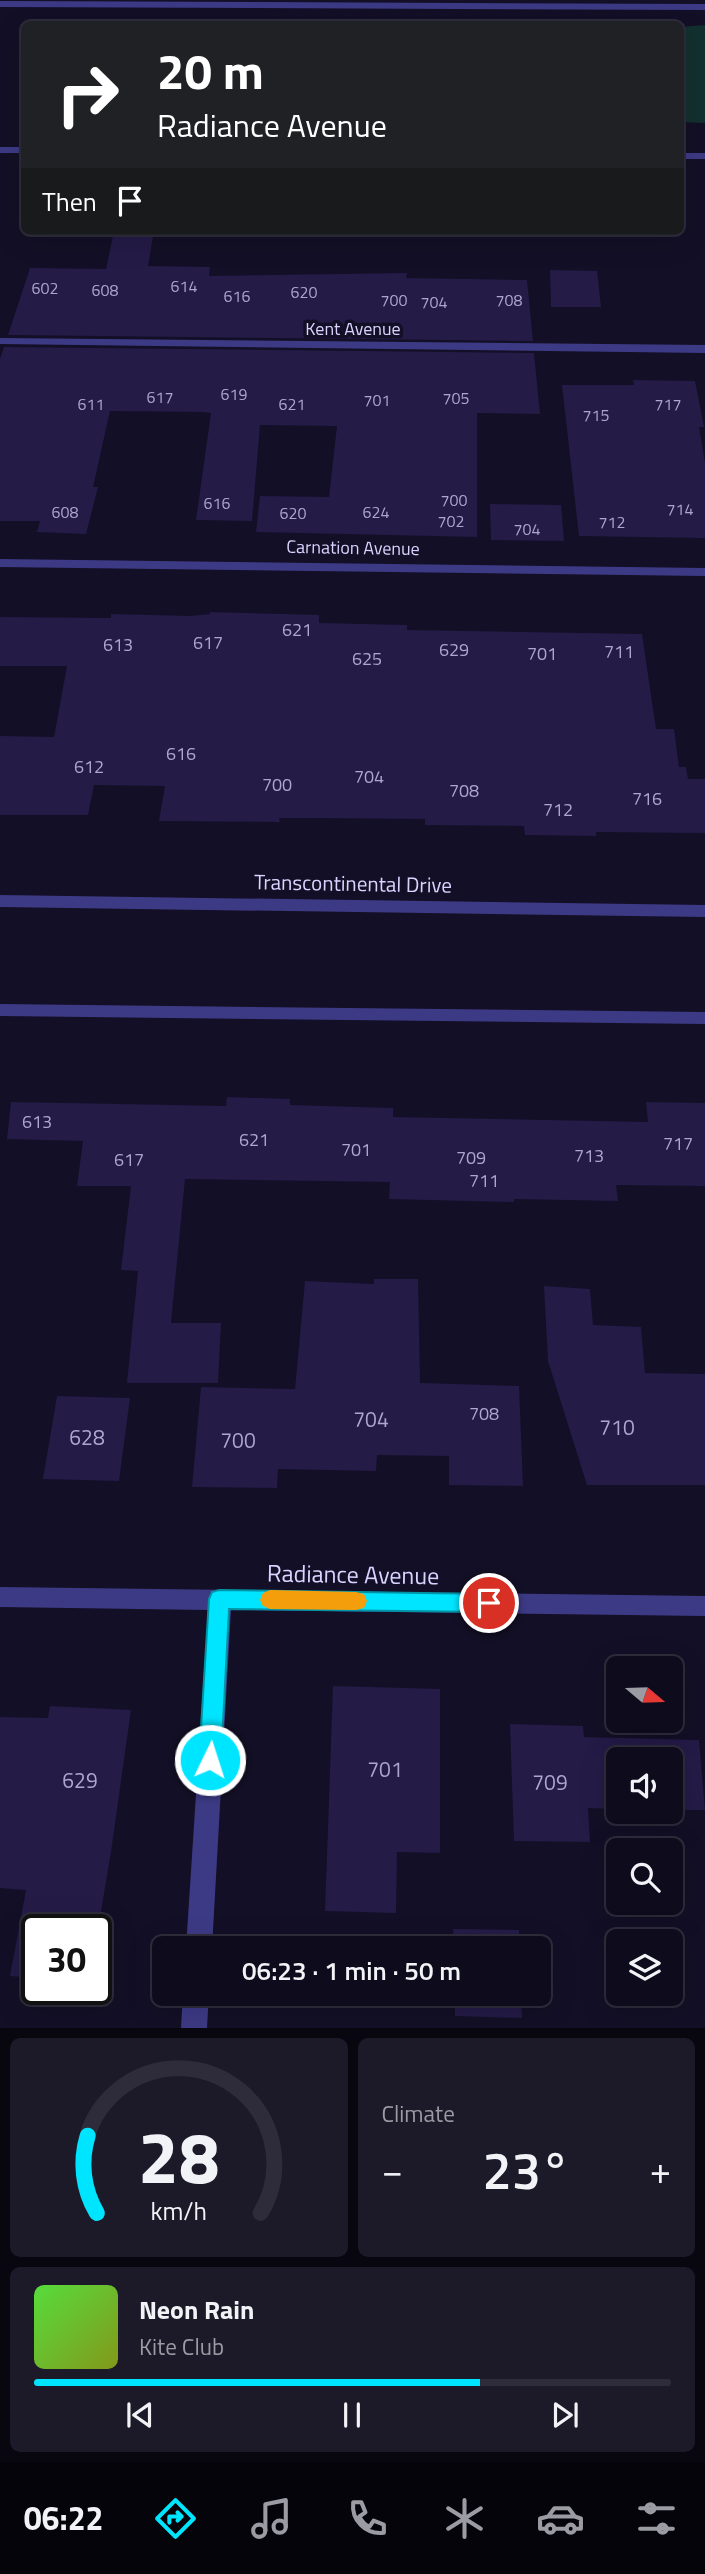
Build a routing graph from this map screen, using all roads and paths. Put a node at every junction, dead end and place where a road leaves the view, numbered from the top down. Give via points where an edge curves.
1 (294, 3) edge
2 (0, 4) edge
3 (705, 7) edge
4 (0, 150) edge
5 (21, 150) edge
6 (684, 156) edge
7 (705, 156) edge
8 (0, 341) edge
9 (705, 349) edge
10 (0, 564) edge
11 (705, 572) edge
12 (0, 901) edge
13 (705, 911) edge
14 (0, 1010) edge
15 (705, 1018) edge
16 (0, 1597) edge
17 (219, 1599) junction
18 (705, 1606) edge
19 (200, 1936) edge
20 (195, 2006) edge
21 (194, 2028) edge

1 - 2 street
1 - 3 street
4 - 5 street
6 - 7 street
8 - 9 street, Kent Avenue
10 - 11 street, Carnation Avenue
12 - 13 street, Transcontinental Drive
14 - 15 street
16 - 17 street, Radiance Avenue
17 - 18 street, Radiance Avenue
17 - 19 street
20 - 21 street

